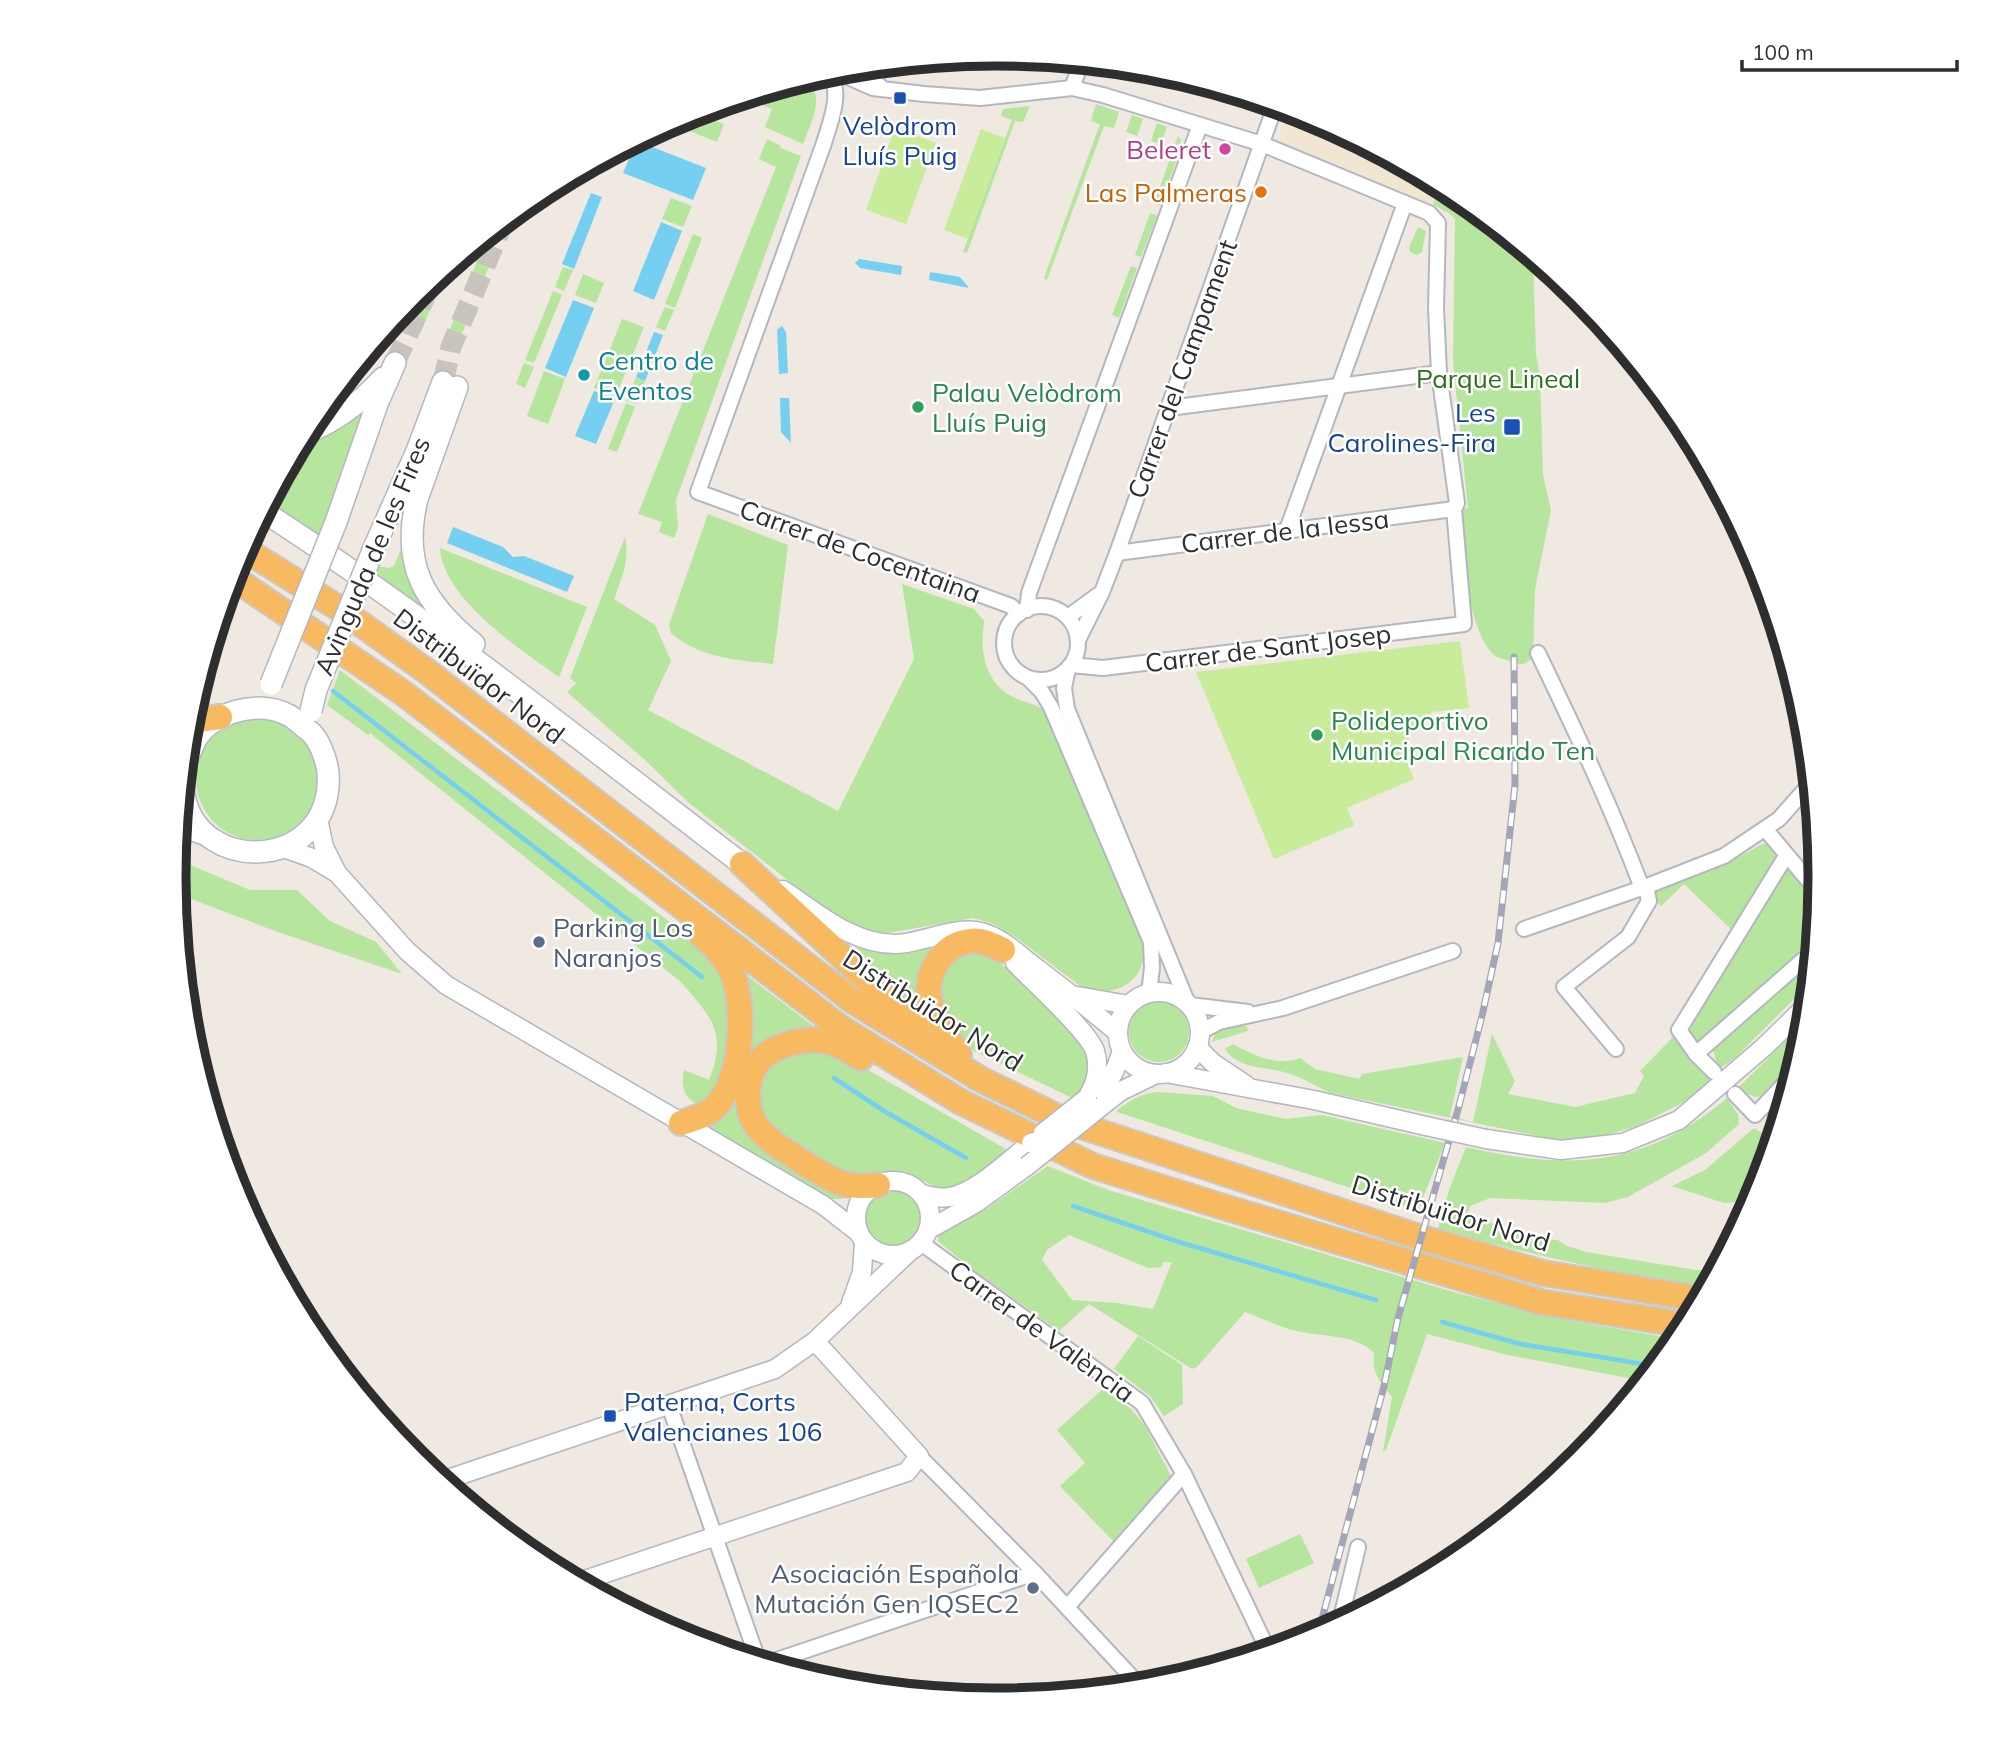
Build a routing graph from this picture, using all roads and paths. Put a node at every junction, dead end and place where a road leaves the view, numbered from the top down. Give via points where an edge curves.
1 (1078, 71) edge
2 (868, 77) edge
3 (851, 80) edge
4 (835, 83) edge
5 (1072, 88) junction
6 (891, 91) junction
7 (1272, 115) edge
8 (1200, 125) junction
9 (1262, 144) junction
10 (1405, 202) junction
11 (1439, 373) junction
12 (1339, 386) junction
13 (1169, 408) junction
14 (326, 423) edge
15 (1454, 509) junction
16 (271, 517) edge
17 (1287, 530) junction
18 (1117, 553) junction
19 (254, 555) edge
20 (242, 584) edge
21 (239, 592) edge
22 (1102, 592) junction
23 (1023, 612) junction
24 (1068, 617) junction
25 (327, 640) junction
26 (1078, 640) junction
27 (1538, 653) dead end
28 (1069, 666) junction
29 (1028, 678) junction
30 (253, 707) junction
31 (546, 713) junction
32 (220, 717) junction
33 (202, 719) edge
34 (312, 722) junction
35 (199, 735) edge
36 (1803, 792) edge
37 (190, 807) edge
38 (318, 820) junction
39 (188, 830) edge
40 (1766, 830) junction
41 (209, 837) junction
42 (284, 848) junction
43 (1786, 856) junction
44 (742, 864) junction
45 (634, 871) junction
46 (337, 873) junction
47 (1808, 881) edge
48 (1644, 887) junction
49 (1524, 929) dead end
50 (1003, 950) junction
51 (1453, 951) dead end
52 (1803, 960) edge
53 (1030, 963) junction
54 (1149, 993) junction
55 (1076, 996) junction
56 (1189, 1004) junction
57 (1129, 1005) junction
58 (1256, 1013) junction
59 (1795, 1017) edge
60 (1199, 1039) junction
61 (1120, 1042) junction
62 (1616, 1049) dead end
63 (1696, 1054) junction
64 (959, 1055) junction
65 (1714, 1072) dead end
66 (1161, 1074) junction
67 (1249, 1087) junction
68 (1779, 1089) edge
69 (1735, 1094) dead end
70 (1095, 1101) junction
71 (681, 1123) junction
72 (1008, 1126) junction
73 (1110, 1134) junction
74 (1019, 1162) junction
75 (878, 1185) junction
76 (922, 1194) junction
77 (860, 1202) junction
78 (823, 1205) junction
79 (862, 1237) junction
80 (919, 1242) junction
81 (1690, 1297) edge
82 (849, 1310) junction
83 (1674, 1323) edge
84 (815, 1342) junction
85 (669, 1405) junction
86 (919, 1455) junction
87 (1184, 1474) junction
88 (453, 1477) edge
89 (716, 1536) junction
90 (1358, 1547) dead end
91 (1035, 1573) junction
92 (591, 1578) edge
93 (1068, 1606) junction
94 (1343, 1610) edge
95 (1264, 1642) edge
96 (755, 1650) edge
97 (782, 1658) edge
98 (1132, 1676) edge

1 - 5 street
2 - 6 street
3 - 6 street
4 - 23 street, Carrer de Cocentaina via 837,101 824,144 698,492
5 - 6 street via 980,98
5 - 8 street
7 - 9 street, Carrer del Campament
8 - 9 street
8 - 23 street
9 - 10 street
9 - 13 street, Carrer del Campament
10 - 11 street via 1429,213 1438,223
10 - 12 street
11 - 12 street
11 - 15 street via 1457,503
12 - 13 street
12 - 17 street
13 - 18 street, Carrer del Campament
14 - 30 main road, Avinguda de les Fires, bridge via 355,405 395,363 271,684
15 - 17 street, Carrer de la Iessa
15 - 28 street, Carrer de Sant Josep via 1464,624 1103,668
16 - 31 main road
17 - 18 street, Carrer de la Iessa
18 - 22 street, Carrer del Campament
19 - 73 highway, Distribuïdor Nord via 341,609 425,670 853,1001 980,1079 1066,1121
20 - 25 highway
21 - 25 highway
22 - 24 street
22 - 26 street, Carrer del Campament
23 - 24 street via 1046,607
23 - 29 street via 1007,630 1004,641 1010,663
24 - 26 street
25 - 45 highway
26 - 28 street
27 - 48 street
28 - 29 street via 1052,678
28 - 56 street via 1064,688 1067,709
29 - 54 street via 1052,707 1151,942
30 - 32 main road
30 - 34 main road
31 - 34 main road, Avinguda de les Fires, bridge via 504,668 438,610 412,557 413,516 450,385 374,548 316,690
31 - 44 main road
32 - 33 highway
32 - 35 main road
34 - 38 main road via 327,760 329,790
36 - 40 street
37 - 41 main road
38 - 42 main road
38 - 46 street
39 - 41 street
40 - 43 street
40 - 48 street via 1724,856
41 - 42 main road via 245,853
42 - 46 street
43 - 47 street
43 - 63 street via 1679,1030
44 - 53 street via 846,932 868,941 898,944 977,930
44 - 64 highway via 912,1023
45 - 71 highway via 653,898 715,947 734,976 740,1014 731,1079 715,1107
45 - 72 highway via 841,1028
46 - 71 street via 407,951 446,985
48 - 49 street
48 - 62 street via 1649,901 1628,937 1564,988
50 - 53 street
50 - 64 highway via 972,940 955,946 939,960 929,979 937,1021
50 - 70 street via 1086,1035 1094,1051
51 - 58 street
52 - 63 street
53 - 55 street
54 - 56 street via 1173,994
54 - 57 street
55 - 57 street
55 - 61 street
56 - 58 street
56 - 60 street via 1198,1021
57 - 61 street via 1123,1014
58 - 60 street via 1219,1022
59 - 67 street, bridge via 1679,1120 1623,1143 1561,1150 1486,1139
60 - 66 street via 1185,1064
60 - 67 street via 1213,1063
61 - 66 street via 1136,1067
61 - 70 street via 1111,1078
63 - 65 street
64 - 73 highway via 1073,1107
66 - 67 street
66 - 70 street
68 - 69 street via 1755,1115
70 - 74 street, bridge
70 - 74 street, bridge via 1031,1143
71 - 78 street
72 - 75 highway via 954,1112 835,1043 795,1042 761,1059 749,1083 750,1111 756,1126 771,1141 837,1183
72 - 83 highway via 1093,1166 1541,1301
73 - 81 highway, Distribuïdor Nord via 1419,1237 1531,1269
74 - 76 street via 966,1192 950,1197
74 - 80 street via 976,1203
75 - 76 street via 902,1182
75 - 77 street
76 - 80 street via 930,1218
77 - 78 street
77 - 79 street via 856,1223
78 - 79 street
79 - 80 street via 884,1255 897,1255
79 - 82 street via 862,1272
80 - 82 street
80 - 87 street, Carrer de València via 1142,1403
82 - 84 street
84 - 85 street via 775,1369
84 - 86 street
85 - 88 street
85 - 89 street
86 - 89 street via 907,1472
86 - 91 street
87 - 93 street
87 - 95 street, Carrer de València
89 - 92 street
89 - 96 street
90 - 94 street
91 - 93 street
91 - 97 street
93 - 98 street

